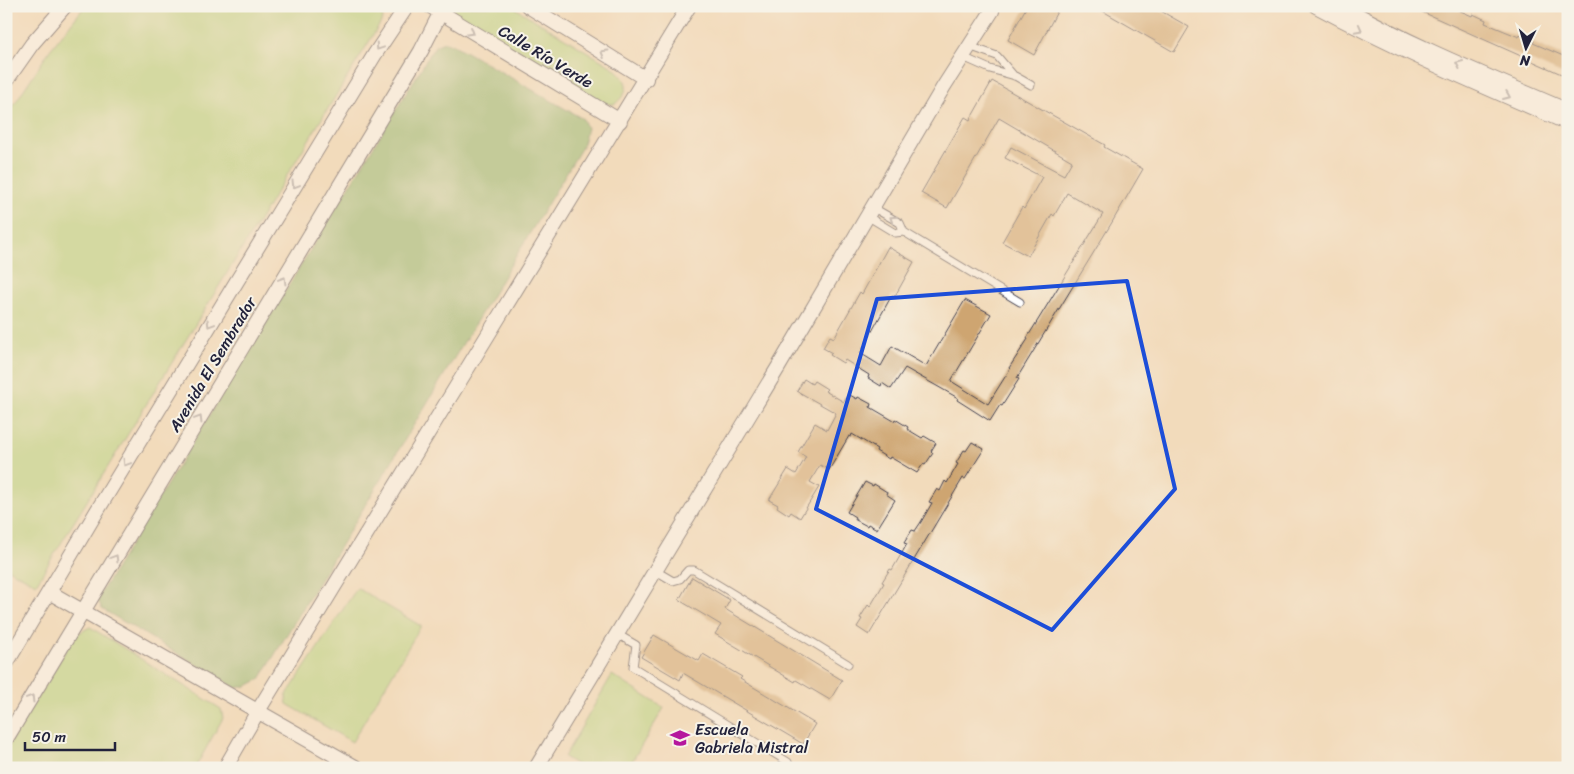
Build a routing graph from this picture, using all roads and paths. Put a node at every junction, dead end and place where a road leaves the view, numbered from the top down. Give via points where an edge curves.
1 (66, 6) edge
2 (407, 6) edge
3 (528, 6) edge
4 (689, 6) edge
5 (993, 6) edge
6 (1316, 6) edge
7 (1342, 6) edge
8 (438, 9) edge
9 (966, 52) junction
10 (1015, 76) junction
11 (646, 79) junction
12 (6, 81) edge
13 (1031, 85) dead end
14 (1568, 111) edge
15 (620, 120) junction
16 (1568, 122) edge
17 (870, 211) junction
18 (904, 232) junction
19 (1020, 302) dead end
20 (656, 571) junction
21 (48, 592) junction
22 (83, 612) junction
23 (618, 634) junction
24 (6, 664) edge
25 (848, 664) dead end
26 (258, 712) junction
27 (6, 739) edge
28 (788, 762) dead end
29 (225, 768) edge
30 (357, 768) edge
31 (536, 768) edge

1 - 12 street via 32,44
2 -> 21 street, Avenida El Sembrador via 364,71
11 -> 3 street, Calle Río Verde
4 - 11 street
5 - 9 street
6 -> 16 street via 1363,32
14 -> 7 street via 1443,57
8 -> 15 street, Calle Río Verde
22 -> 8 street, Avenida El Sembrador via 421,51
9 - 10 lane via 990,69
9 - 10 lane via 997,56
9 - 17 street
10 - 13 lane
11 - 15 street
15 - 26 street
17 - 18 lane via 895,233
18 -> 17 lane via 900,222
17 - 20 street
18 - 19 lane
20 - 23 street
20 - 25 lane via 673,580 680,579 688,570 694,570
21 - 22 street
21 - 24 street, Avenida El Sembrador
22 - 26 street
27 -> 22 street, Avenida El Sembrador
23 - 28 lane via 636,645 633,667
23 - 31 street
26 - 29 street
26 - 30 street

